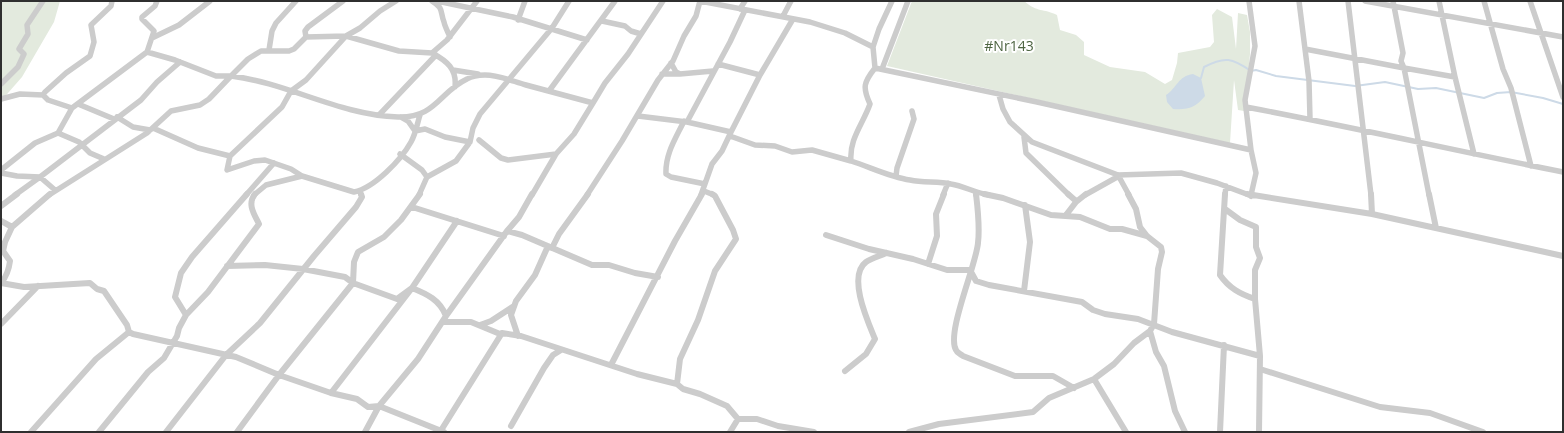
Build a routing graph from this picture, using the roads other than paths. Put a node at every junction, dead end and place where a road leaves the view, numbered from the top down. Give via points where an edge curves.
1 (43, 1) edge
2 (112, 1) edge
3 (158, 1) edge
4 (210, 1) edge
5 (296, 1) edge
6 (344, 1) edge
7 (396, 1) edge
8 (432, 1) edge
9 (437, 1) edge
10 (477, 1) edge
11 (525, 1) edge
12 (569, 1) edge
13 (615, 1) edge
14 (663, 1) edge
15 (700, 1) edge
16 (745, 1) edge
17 (790, 1) edge
18 (892, 1) edge
19 (908, 1) edge
20 (1249, 1) edge
21 (1299, 1) edge
22 (1348, 1) edge
23 (1365, 1) edge
24 (1439, 1) edge
25 (1484, 1) edge
26 (1530, 1) edge
27 (1394, 4) edge
28 (472, 7) junction
29 (743, 9) junction
30 (783, 16) junction
31 (1442, 16) junction
32 (793, 19) junction
33 (518, 20) junction
34 (602, 21) junction
35 (1491, 24) junction
36 (552, 28) junction
37 (641, 34) junction
38 (1541, 34) junction
39 (346, 36) junction
40 (306, 37) junction
41 (450, 37) junction
42 (1563, 37) edge
43 (152, 38) junction
44 (587, 40) junction
45 (873, 47) junction
46 (1305, 49) junction
47 (269, 50) junction
48 (147, 52) junction
49 (434, 54) junction
50 (1354, 58) junction
51 (180, 62) junction
52 (672, 63) junction
53 (718, 64) junction
54 (1404, 68) junction
55 (879, 69) junction
56 (454, 70) junction
57 (713, 71) junction
58 (662, 74) junction
59 (680, 74) junction
60 (479, 75) junction
61 (760, 75) junction
62 (231, 76) junction
63 (1455, 77) junction
64 (509, 80) junction
65 (1, 84) edge
66 (455, 87) junction
67 (291, 91) junction
68 (549, 91) junction
69 (43, 95) junction
70 (999, 95) junction
71 (1563, 97) edge
72 (1, 99) edge
73 (593, 103) junction
74 (78, 104) junction
75 (1246, 107) junction
76 (72, 108) junction
77 (912, 111) dead end
78 (379, 115) junction
79 (420, 115) junction
80 (638, 116) junction
81 (400, 117) junction
82 (116, 118) junction
83 (1310, 119) junction
84 (685, 122) junction
85 (152, 129) junction
86 (1362, 129) junction
87 (415, 131) junction
88 (58, 133) junction
89 (730, 134) junction
90 (1024, 137) junction
91 (479, 140) dead end
92 (470, 142) junction
93 (1420, 143) junction
94 (82, 144) junction
95 (1251, 150) junction
96 (400, 154) junction
97 (556, 154) junction
98 (1474, 154) junction
99 (230, 156) junction
100 (104, 159) junction
101 (851, 161) junction
102 (274, 163) junction
103 (1531, 166) junction
104 (1, 172) edge
105 (1563, 172) edge
106 (302, 176) junction
107 (896, 176) junction
108 (1119, 176) junction
109 (40, 177) junction
110 (426, 177) junction
111 (948, 183) junction
112 (705, 184) junction
113 (1226, 186) junction
114 (55, 190) junction
115 (704, 191) junction
116 (360, 192) junction
117 (976, 193) junction
118 (1251, 196) junction
119 (1076, 201) junction
120 (1025, 205) junction
121 (1, 206) edge
122 (412, 207) junction
123 (1225, 209) junction
124 (1372, 214) junction
125 (1066, 215) junction
126 (1, 221) edge
127 (457, 221) junction
128 (12, 227) junction
129 (1436, 228) junction
130 (506, 233) junction
131 (826, 235) dead end
132 (1147, 236) junction
133 (550, 247) junction
134 (2, 251) edge
135 (886, 253) junction
136 (1563, 256) edge
137 (928, 264) junction
138 (227, 266) junction
139 (303, 269) junction
140 (970, 270) junction
141 (658, 277) junction
142 (1, 283) edge
143 (353, 283) junction
144 (38, 286) junction
145 (412, 288) junction
146 (1024, 291) junction
147 (1255, 299) junction
148 (514, 306) junction
149 (186, 315) junction
150 (445, 319) junction
151 (1, 324) edge
152 (1154, 324) junction
153 (480, 325) junction
154 (1150, 331) junction
155 (129, 332) junction
156 (500, 334) junction
157 (518, 336) junction
158 (174, 342) junction
159 (1224, 345) junction
160 (561, 350) junction
161 (226, 355) junction
162 (1260, 356) junction
163 (611, 366) junction
164 (1260, 369) junction
165 (845, 371) dead end
166 (279, 375) junction
167 (1094, 379) junction
168 (677, 384) junction
169 (1074, 388) junction
170 (331, 393) junction
171 (379, 406) junction
172 (738, 419) junction
173 (511, 426) dead end
174 (31, 432) edge
175 (99, 432) edge
176 (166, 432) edge
177 (238, 432) edge
178 (365, 432) edge
179 (441, 432) edge
180 (730, 432) edge
181 (814, 432) edge
182 (910, 432) edge
183 (1126, 432) edge
184 (1185, 432) edge
185 (1220, 432) edge
186 (1259, 432) edge
187 (1483, 432) edge

1 - 65 street via 27,25 28,34 19,49 24,54 22,61
2 - 69 street via 111,6 91,24 94,42 90,56
3 - 43 street via 142,16 142,20 154,31
4 - 43 street via 179,25
5 - 47 street via 272,30
6 - 40 street via 308,27
7 - 39 street
8 - 41 street via 443,13 443,21
9 - 28 street
10 - 28 street
11 - 33 street
12 - 36 street
13 - 34 street
14 - 37 street
15 - 29 street
15 - 52 street via 697,17 684,36
16 - 29 street
17 - 30 street
18 - 45 street
19 - 55 street
20 - 75 street via 1255,46 1245,100
21 - 46 street
22 - 50 street
23 - 27 street
24 - 31 street
25 - 35 street
26 - 38 street
27 - 31 street
27 - 54 street
28 - 33 street
28 - 41 street
29 - 30 street
29 - 53 street
30 - 32 street
31 - 35 street
31 - 63 street
32 - 45 street via 845,33
32 - 61 street
33 - 36 street
34 - 37 street via 625,26
34 - 44 street
35 - 38 street
35 - 103 street
36 - 44 street
36 - 64 street
37 - 73 street
38 - 42 street
38 - 71 street
39 - 40 street
39 - 49 street via 396,50
39 - 67 street via 306,80
40 - 47 street via 289,51
41 - 49 street
43 - 48 street
44 - 68 street
45 - 55 street
46 - 50 street
46 - 83 street
47 - 62 street via 248,58
48 - 51 street
48 - 74 street
49 - 56 street via 445,60
49 - 78 street
50 - 54 street
50 - 86 street
51 - 62 street via 216,76
51 - 82 street via 144,97
52 - 58 street
52 - 59 street via 676,72
53 - 57 street
53 - 61 street
54 - 63 street
54 - 93 street
55 - 70 street
55 - 101 street via 866,79 865,94 870,104 852,141
56 - 60 street
56 - 66 street
57 - 59 street
57 - 84 street
58 - 59 street
58 - 80 street
60 - 64 street
60 - 66 street
61 - 89 street
62 - 67 street via 256,79
62 - 85 street via 209,99 200,105 171,111
63 - 98 street
64 - 68 street
64 - 92 street via 477,119
66 - 79 street via 441,102
67 - 78 street via 337,107
67 - 99 street via 282,107
68 - 73 street
69 - 72 street via 20,94
69 - 76 street via 48,100
70 - 90 street via 1008,118
70 - 95 street
73 - 97 street via 574,134
74 - 76 street
74 - 82 street
75 - 83 street
75 - 95 street
76 - 88 street
77 - 107 street via 914,119
78 - 81 street
79 - 81 street
79 - 87 street
80 - 84 street
80 - 133 street
81 - 87 street via 408,120
82 - 85 street via 143,131
82 - 94 street
83 - 86 street
84 - 89 street
84 - 112 street via 668,155 666,174 671,178
85 - 99 street via 198,148
85 - 100 street
86 - 93 street
86 - 124 street
87 - 92 street via 425,130 445,138
87 - 96 street via 410,144
88 - 94 street
88 - 104 street via 28,147
89 - 101 street via 755,144 775,146 792,152 812,150
89 - 112 street via 712,164
90 - 108 street
90 - 119 street via 1026,153
91 - 97 street via 501,158 508,160
92 - 110 street via 456,161
93 - 98 street
93 - 129 street
94 - 100 street via 90,153
94 - 109 street
95 - 118 street via 1257,166 1257,175
96 - 110 street via 422,170
96 - 116 street via 381,176
97 - 130 street via 527,204
98 - 103 street
99 - 102 street via 226,165 227,170 261,160
100 - 114 street
101 - 107 street
102 - 106 street
102 - 149 street via 181,273 175,297
103 - 105 street
104 - 109 street
106 - 116 street
106 - 138 street via 266,185 253,196 251,207 259,224 251,238
107 - 111 street via 917,182
108 - 113 street via 1181,173
108 - 119 street
108 - 132 street via 1136,209 1140,227
109 - 114 street
109 - 121 street
110 - 122 street via 424,187
111 - 117 street
111 - 137 street via 936,214 936,236
112 - 115 street
113 - 118 street
113 - 123 street
114 - 128 street
115 - 141 street
115 - 168 street via 715,196 736,239 715,271 680,359
116 - 139 street via 362,197 356,207
117 - 120 street
117 - 140 street via 978,245
118 - 124 street
119 - 125 street
120 - 125 street via 1051,215
120 - 146 street via 1030,242
122 - 127 street
122 - 143 street via 384,237 358,252 354,262
123 - 147 street via 1256,227 1256,246 1260,258 1255,270
123 - 147 street via 1220,275 1234,290
124 - 129 street
125 - 132 street via 1080,216 1110,229 1122,229
126 - 128 street
127 - 130 street
127 - 145 street
128 - 134 street
129 - 136 street
130 - 133 street via 522,235
130 - 150 street
131 - 135 street
132 - 152 street via 1161,247 1162,252 1158,269
133 - 141 street via 592,265 609,266 635,274
133 - 148 street
134 - 142 street via 10,261 7,274
135 - 137 street
135 - 165 street via 865,263 858,277 862,306 875,339 865,356
137 - 140 street via 947,270
138 - 139 street via 265,265
138 - 149 street via 208,294
139 - 143 street via 345,277
139 - 161 street via 254,330
140 - 146 street via 976,281
140 - 169 street via 953,340 956,351 1015,376 1053,376
141 - 163 street
142 - 144 street via 24,288
143 - 145 street via 397,299
143 - 166 street
144 - 151 street
144 - 155 street via 90,283 104,291
145 - 150 street via 433,298 443,308
145 - 170 street
146 - 152 street via 1082,302 1093,310 1105,314
147 - 162 street
148 - 153 street
148 - 157 street via 511,315
149 - 158 street
150 - 153 street
150 - 171 street via 418,359
152 - 154 street
152 - 159 street via 1172,332
153 - 156 street
154 - 167 street via 1129,346 1114,364
154 - 184 street via 1156,352 1164,366 1175,411
155 - 158 street via 146,338
155 - 174 street via 96,359
156 - 157 street
156 - 179 street
157 - 160 street
158 - 161 street
158 - 175 street via 164,358 148,372
159 - 162 street
159 - 185 street
160 - 163 street
160 - 173 street via 553,355 544,368
161 - 166 street via 236,356
161 - 176 street
162 - 164 street
163 - 168 street
164 - 186 street
164 - 187 street via 1380,407 1430,413
166 - 170 street
166 - 177 street
167 - 169 street
167 - 183 street
168 - 172 street via 683,389 727,406
169 - 182 street via 1049,398 1033,412 939,424
170 - 171 street via 357,399 368,407
171 - 178 street
171 - 179 street
172 - 180 street
172 - 181 street via 757,419 778,426

